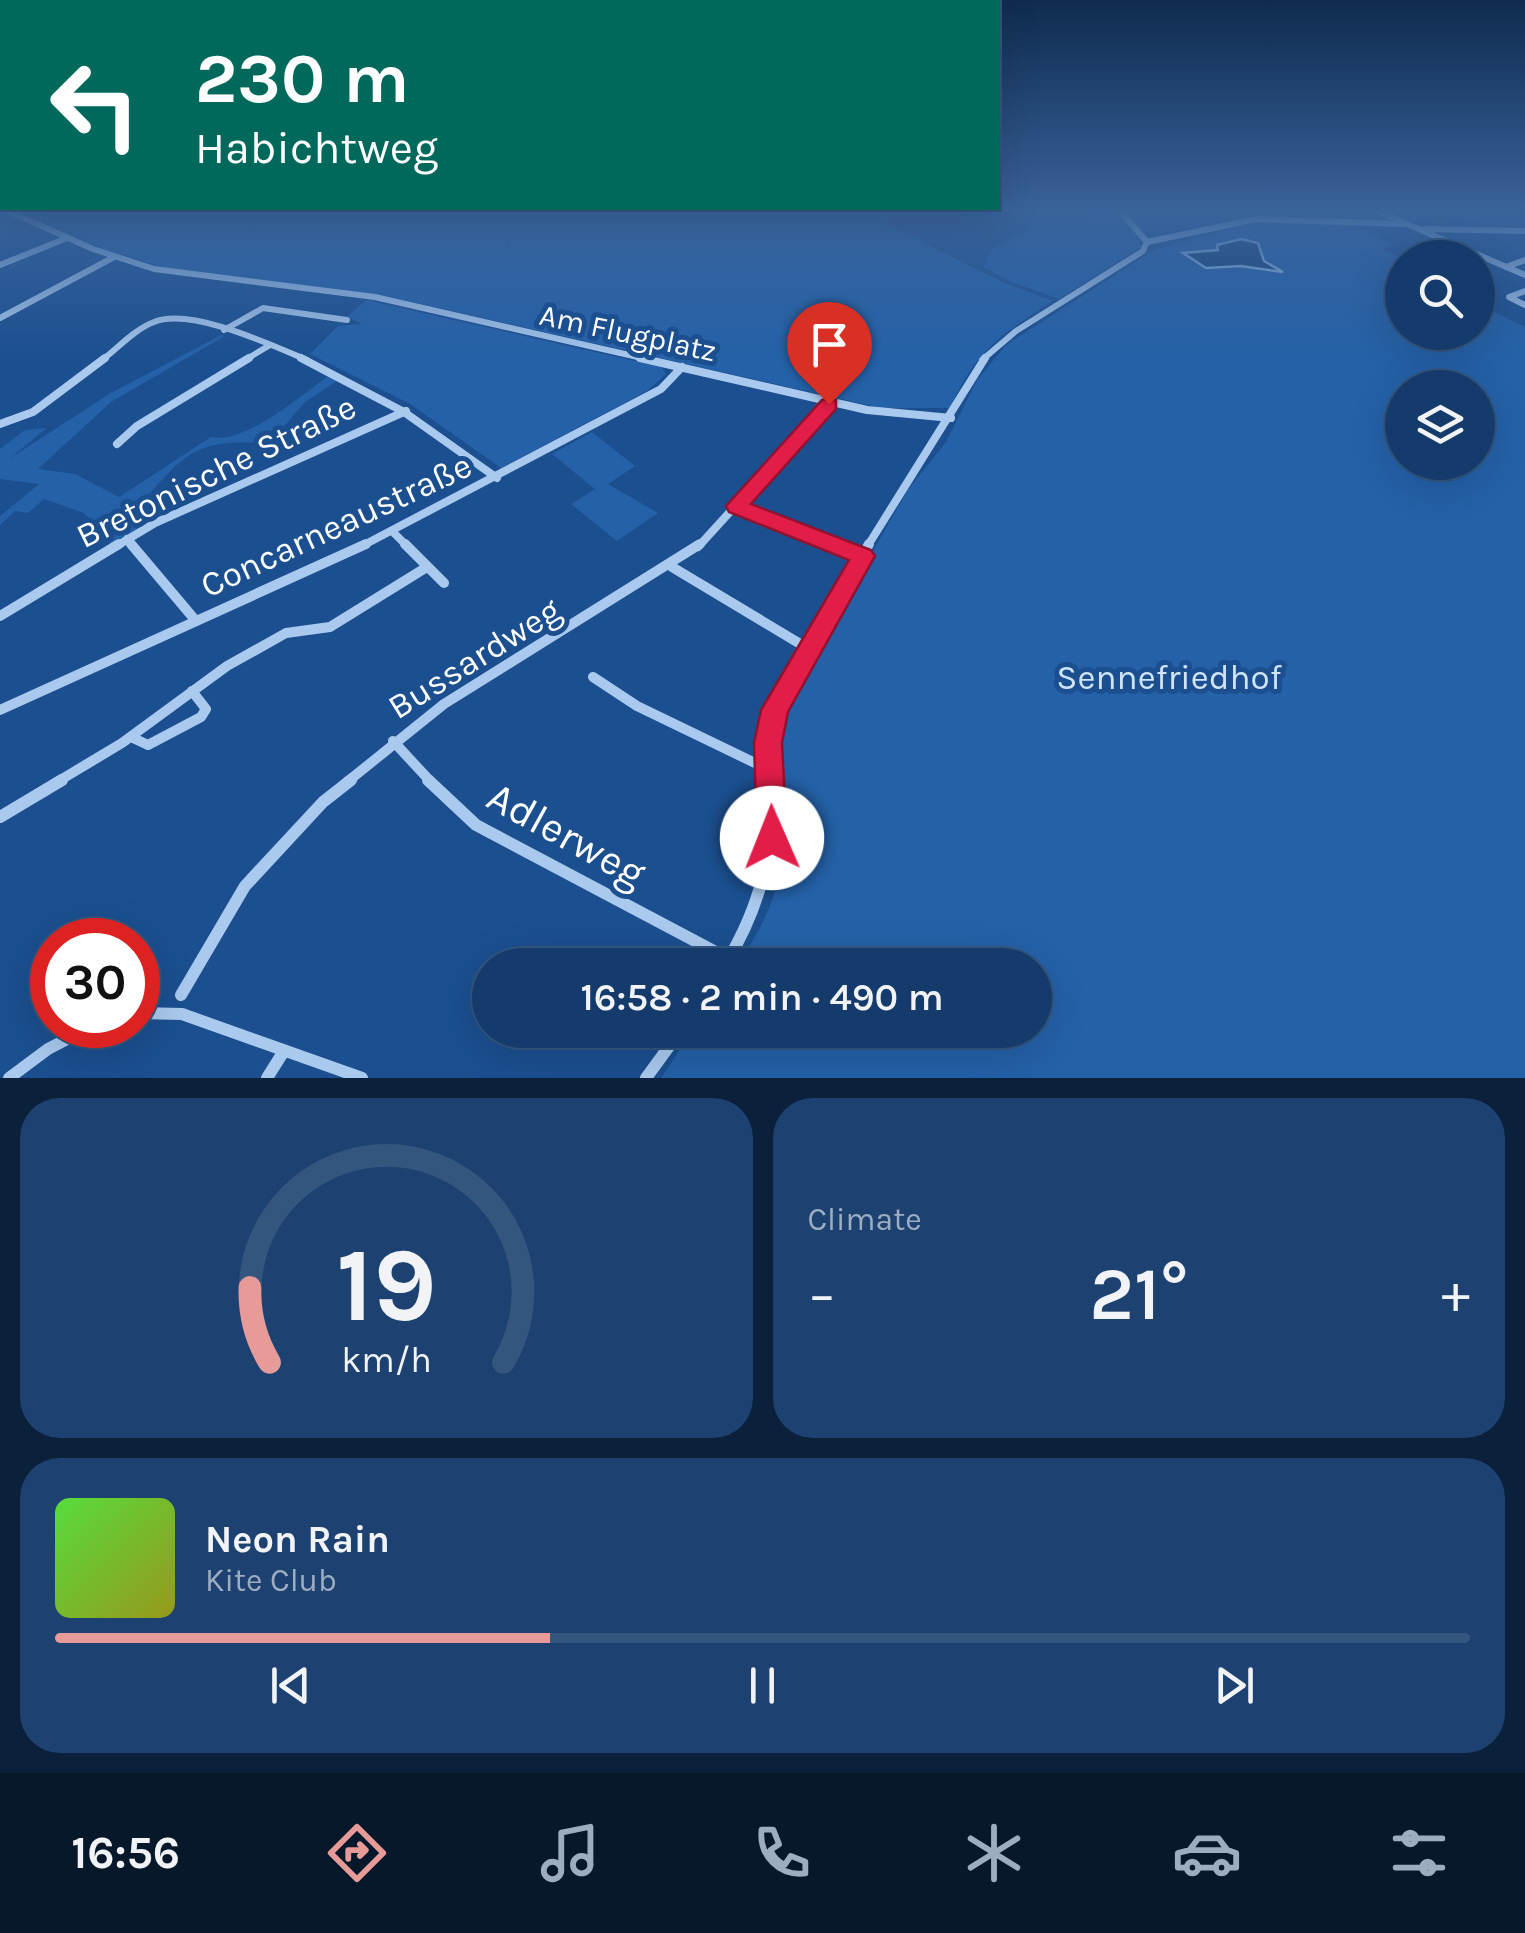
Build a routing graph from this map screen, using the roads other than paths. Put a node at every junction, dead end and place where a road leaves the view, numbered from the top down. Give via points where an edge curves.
1 (106, 261) edge
2 (131, 261) edge
3 (1126, 261) edge
4 (1493, 261) edge
5 (1521, 261) edge
6 (1506, 267) junction
7 (1525, 275) edge
8 (1525, 291) edge
9 (1525, 305) edge
10 (0, 318) edge
11 (347, 320) dead end
12 (224, 330) junction
13 (270, 345) junction
14 (682, 367) junction
15 (831, 401) junction
16 (406, 411) junction
17 (951, 418) junction
18 (0, 424) edge
19 (117, 444) dead end
20 (497, 478) junction
21 (736, 506) junction
22 (393, 532) junction
23 (126, 539) junction
24 (863, 556) junction
25 (427, 567) junction
26 (672, 567) junction
27 (444, 582) dead end
28 (0, 616) edge
29 (196, 621) junction
30 (808, 648) junction
31 (593, 676) dead end
32 (192, 691) junction
33 (0, 710) edge
34 (131, 737) junction
35 (393, 741) junction
36 (769, 765) junction
37 (0, 817) edge
38 (701, 948) edge
39 (735, 948) edge
40 (181, 994) dead end
41 (160, 1012) edge
42 (52, 1048) edge
43 (668, 1048) edge
44 (284, 1050) junction
45 (9, 1078) edge
46 (268, 1078) edge
47 (362, 1078) edge
48 (646, 1078) edge

1 - 10 street
2 - 14 street, Am Flugplatz via 181,274 375,298
3 - 17 street via 995,346 969,378
4 - 6 street
5 - 6 street
6 - 7 street
8 - 9 street via 1509,297
11 - 12 street via 263,308
12 - 13 street
12 - 18 street via 160,320 28,416
13 - 16 street
13 - 19 street
14 - 15 street, Am Flugplatz
14 - 20 street, Concarneaustraße via 661,389
15 - 17 street, Am Flugplatz
15 - 21 street, Bussardweg
16 - 20 street
16 - 23 street, Bretonische Straße
17 - 24 street
20 - 22 street, Concarneaustraße
21 - 24 street
21 - 26 street, Bussardweg
22 - 25 street
22 - 29 street, Concarneaustraße
23 - 28 street, Bretonische Straße
23 - 29 street
24 - 30 street
25 - 27 street
25 - 32 street via 330,627 276,638
26 - 30 street
26 - 35 street, Bussardweg
29 - 33 street, Concarneaustraße
30 - 36 street via 774,710
31 - 36 street via 637,706
32 - 34 street
32 - 34 street via 206,710 202,716 148,746
34 - 37 street
35 - 38 street, Adlerweg via 476,825
35 - 40 street, Bussardweg via 264,861
36 - 39 street via 766,881
41 - 44 street
42 - 45 street
43 - 48 street
44 - 46 street
44 - 47 street

